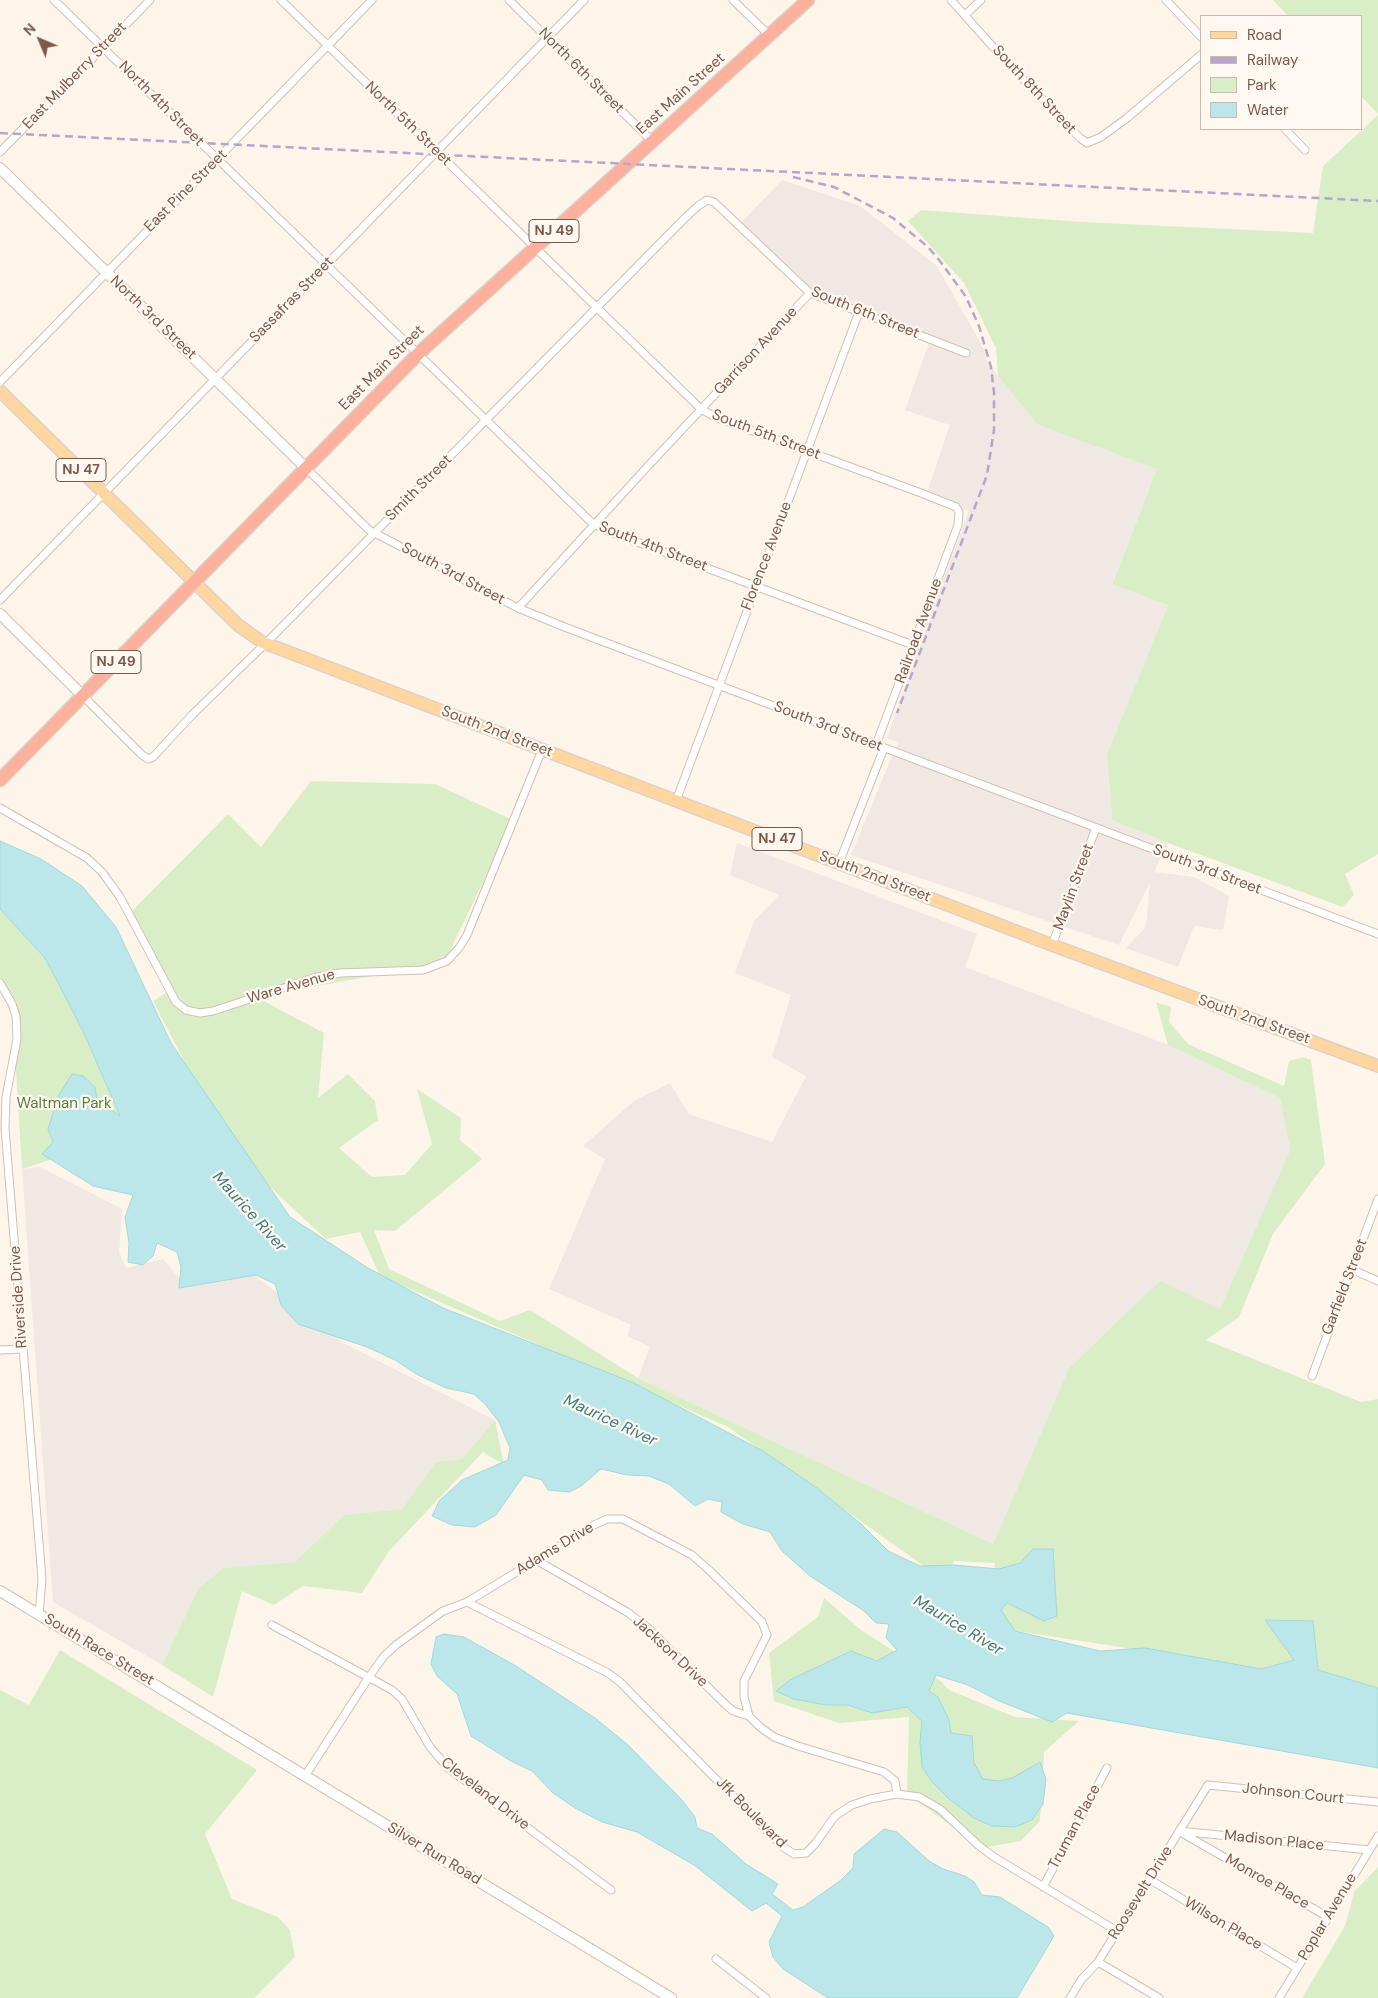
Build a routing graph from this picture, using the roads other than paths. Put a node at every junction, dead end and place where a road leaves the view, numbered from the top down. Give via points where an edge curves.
1 (54, 0) edge
2 (150, 0) edge
3 (281, 0) edge
4 (372, 0) edge
5 (509, 0) edge
6 (584, 0) edge
7 (733, 0) edge
8 (808, 0) edge
9 (951, 0) edge
10 (981, 0) edge
11 (1166, 0) edge
12 (965, 15) junction
13 (769, 35) junction
14 (1200, 36) edge
15 (547, 38) junction
16 (328, 46) junction
17 (103, 48) junction
18 (1200, 56) edge
19 (1286, 130) edge
20 (653, 142) junction
21 (1306, 150) dead end
22 (0, 152) edge
23 (436, 152) junction
24 (217, 160) junction
25 (0, 168) edge
26 (684, 219) joint
27 (535, 248) junction
28 (326, 265) junction
29 (106, 272) junction
30 (810, 293) junction
31 (596, 308) junction
32 (859, 312) junction
33 (966, 353) dead end
34 (418, 354) junction
35 (215, 379) junction
36 (0, 382) edge
37 (0, 391) edge
38 (701, 409) junction
39 (486, 420) junction
40 (807, 451) junction
41 (306, 468) junction
42 (104, 493) junction
43 (960, 516) joint
44 (594, 524) junction
45 (375, 533) junction
46 (195, 582) junction
47 (756, 586) junction
48 (0, 600) edge
49 (518, 608) junction
50 (0, 614) edge
51 (266, 644) junction
52 (913, 645) junction
53 (719, 685) junction
54 (83, 696) junction
55 (876, 745) junction
56 (884, 748) junction
57 (542, 750) junction
58 (0, 780) edge
59 (676, 801) junction
60 (0, 808) edge
61 (1096, 828) junction
62 (840, 863) junction
63 (1378, 934) edge
64 (1052, 945) junction
65 (0, 983) edge
66 (1378, 1066) edge
67 (1378, 1199) edge
68 (1351, 1269) junction
69 (1378, 1282) edge
70 (23, 1349) junction
71 (0, 1350) edge
72 (1312, 1376) dead end
73 (536, 1560) junction
74 (0, 1591) edge
75 (467, 1602) junction
76 (40, 1615) junction
77 (272, 1625) dead end
78 (369, 1677) junction
79 (197, 1710) joint
80 (749, 1716) junction
81 (1107, 1768) dead end
82 (305, 1776) junction
83 (1208, 1785) joint
84 (897, 1794) junction
85 (1378, 1802) edge
86 (1179, 1831) junction
87 (1378, 1836) edge
88 (1369, 1850) junction
89 (1149, 1879) junction
90 (1043, 1887) junction
91 (611, 1890) dead end
92 (1328, 1917) junction
93 (1117, 1932) junction
94 (716, 1959) dead end
95 (1098, 1962) junction
96 (1297, 1968) junction
97 (671, 1998) edge
98 (766, 1998) edge
99 (1070, 1998) edge
100 (1159, 1998) edge
101 (1279, 1998) edge

1 - 17 street, North 4th Street
2 - 17 street, East Mulberry Street
3 - 16 street, North 5th Street
4 - 16 street, East Pine Street
5 - 15 street, North 6th Street
6 - 15 street, Sassafras Street
7 - 13 street
8 - 13 highway, East Main Street / NJ 49
9 - 12 street, South 8th Street
10 - 12 street
11 - 14 street
12 - 18 street, South 8th Street via 1087,143 1126,118
13 - 20 highway, East Main Street / NJ 49
15 - 20 street, North 6th Street
15 - 23 street, Sassafras Street
16 - 23 street, North 5th Street
16 - 24 street, East Pine Street
17 - 22 street, East Mulberry Street
17 - 24 street, North 4th Street
19 - 21 street
20 - 27 highway, East Main Street / NJ 49
23 - 27 street, North 5th Street
23 - 28 street, Sassafras Street
24 - 28 street, North 4th Street
24 - 29 street, East Pine Street
25 - 29 main road, North 3rd Street
26 - 30 street, South 6th Street via 703,202 712,200
26 - 31 street, Smith Street
27 - 31 street, South 5th Street
27 - 34 highway, East Main Street / NJ 49
28 - 34 street, North 4th Street
28 - 35 street, Sassafras Street
29 - 35 main road, North 3rd Street
29 - 36 street, East Pine Street
30 - 32 street, South 6th Street
30 - 38 street, Garrison Avenue
31 - 38 street, South 5th Street
31 - 39 street, Smith Street
32 - 33 street, South 6th Street
32 - 40 street, Florence Avenue
34 - 39 street, South 4th Street
34 - 41 highway, East Main Street / NJ 49
35 - 41 main road, North 3rd Street
35 - 42 street, Sassafras Street
37 - 42 main road, NJ 47
38 - 40 street, South 5th Street
38 - 44 street, Garrison Avenue
39 - 44 street, South 4th Street
39 - 45 street, Smith Street
40 - 43 street, South 5th Street via 947,504 956,508
40 - 47 street, Florence Avenue
41 - 45 street, South 3rd Street
41 - 46 highway, East Main Street / NJ 49
42 - 46 main road, NJ 47
42 - 48 street, Sassafras Street
43 - 52 street, Railroad Avenue
44 - 47 street, South 4th Street
44 - 49 street, Garrison Avenue
45 - 49 street, South 3rd Street
45 - 51 street, Smith Street
46 - 51 main road, South 2nd Street / NJ 47 via 238,625
46 - 54 highway, East Main Street / NJ 49
47 - 52 street, South 4th Street
47 - 53 street, Florence Avenue
49 - 53 street, South 3rd Street
50 - 54 main road
51 - 54 street, Smith Street via 148,759
51 - 57 main road, South 2nd Street / NJ 47
52 - 55 street, Railroad Avenue
53 - 55 street, South 3rd Street
53 - 59 street, Florence Avenue
54 - 58 highway, East Main Street / NJ 49
55 - 56 street, South 3rd Street
56 - 61 street, South 3rd Street
56 - 62 street
57 - 59 main road, South 2nd Street / NJ 47
57 - 60 street, Ware Avenue via 467,935 448,961 422,970 317,977 200,1013 186,1010 176,1002 120,897 102,872 87,858
59 - 62 main road, South 2nd Street / NJ 47
61 - 63 street, South 3rd Street
61 - 64 street, Maylin Street
62 - 64 main road, South 2nd Street / NJ 47
64 - 66 main road, South 2nd Street / NJ 47
65 - 70 street, Riverside Drive via 16,1016 16,1046 5,1105
67 - 68 street, Garfield Street
68 - 69 street
68 - 72 street, Garfield Street
70 - 71 street
70 - 76 street, Riverside Drive via 42,1579
73 - 75 street, Adams Drive
73 - 80 street, Jackson Drive via 628,1612 647,1626 733,1711
73 - 80 street, Adams Drive via 606,1519 623,1519 692,1555 762,1622 767,1635 744,1681
74 - 76 main road, South Race Street
75 - 78 street, Adams Drive via 443,1611 396,1645
75 - 84 street, Jfk Boulevard via 620,1682 782,1847 794,1854 806,1853 835,1816 852,1805
76 - 79 main road, South Race Street
77 - 78 street, Cleveland Drive
78 - 82 street, Adams Drive
78 - 91 street, Cleveland Drive via 402,1699 430,1747 448,1768
79 - 82 main road, Silver Run Road
80 - 84 street via 774,1737 884,1772 895,1781
81 - 90 street, Truman Place
82 - 97 main road, Silver Run Road
83 - 85 street, Johnson Court
83 - 86 street, Roosevelt Drive
84 - 90 street, Jfk Boulevard via 919,1797 940,1810 983,1849
86 - 88 street, Madison Place
86 - 89 street, Roosevelt Drive
86 - 92 street, Monroe Place
87 - 88 street, Poplar Avenue
88 - 92 street, Poplar Avenue
89 - 93 street, Roosevelt Drive
89 - 96 street, Wilson Place
90 - 93 street, Jfk Boulevard
92 - 96 street, Poplar Avenue
93 - 95 street, Roosevelt Drive
94 - 98 street
95 - 99 street, Roosevelt Drive
95 - 100 street
96 - 101 street, Poplar Avenue

